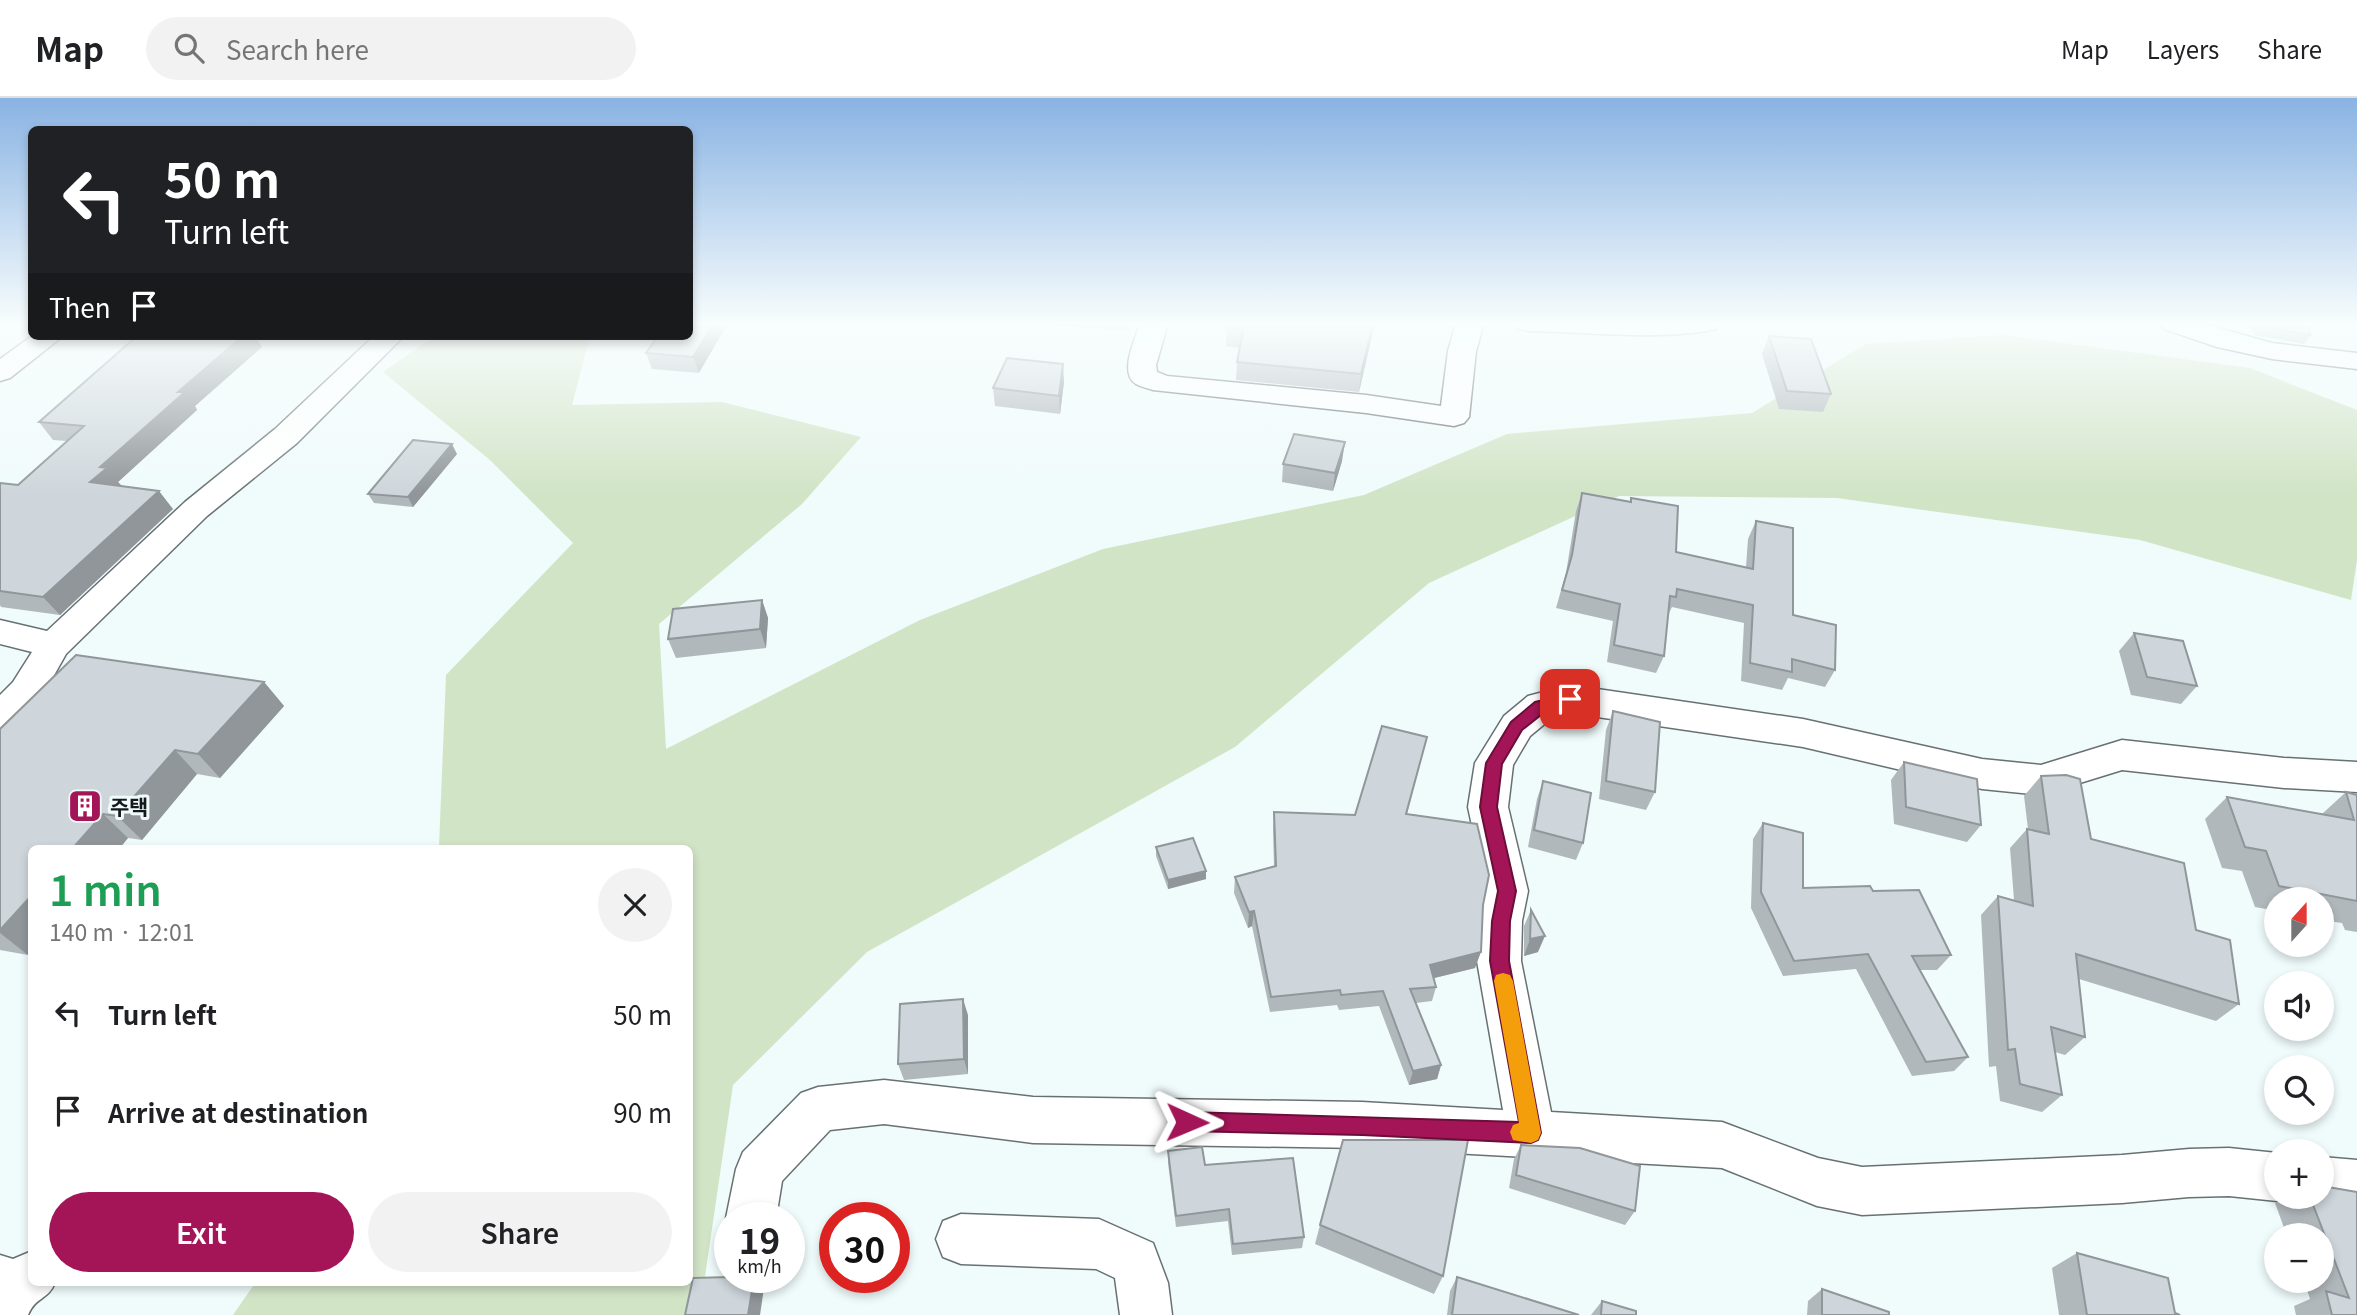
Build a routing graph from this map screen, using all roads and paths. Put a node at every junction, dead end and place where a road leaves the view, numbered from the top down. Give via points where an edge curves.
1 (344, 380) edge
2 (1152, 380) edge
3 (1459, 380) edge
4 (0, 632) edge
5 (54, 645) junction
6 (0, 717) edge
7 (2357, 777) edge
8 (1531, 1133) junction
9 (2264, 1176) edge
10 (2334, 1182) edge
11 (2357, 1184) edge
12 (754, 1202) edge
13 (961, 1239) dead end
14 (1146, 1315) edge

1 - 5 street via 286,436 196,509
2 - 3 street via 1454,417
4 - 5 street
5 - 6 street via 26,692
7 - 8 street via 2122,755 2041,780 1982,775 1803,733 1570,699 1541,706 1517,726 1494,763 1488,807 1507,891 1499,961
8 - 9 street via 1722,1145 1816,1182 1862,1191 2189,1173
8 - 12 street via 1034,1120 884,1102 818,1109 760,1169
10 - 11 street
13 - 14 street via 1099,1244 1135,1261

